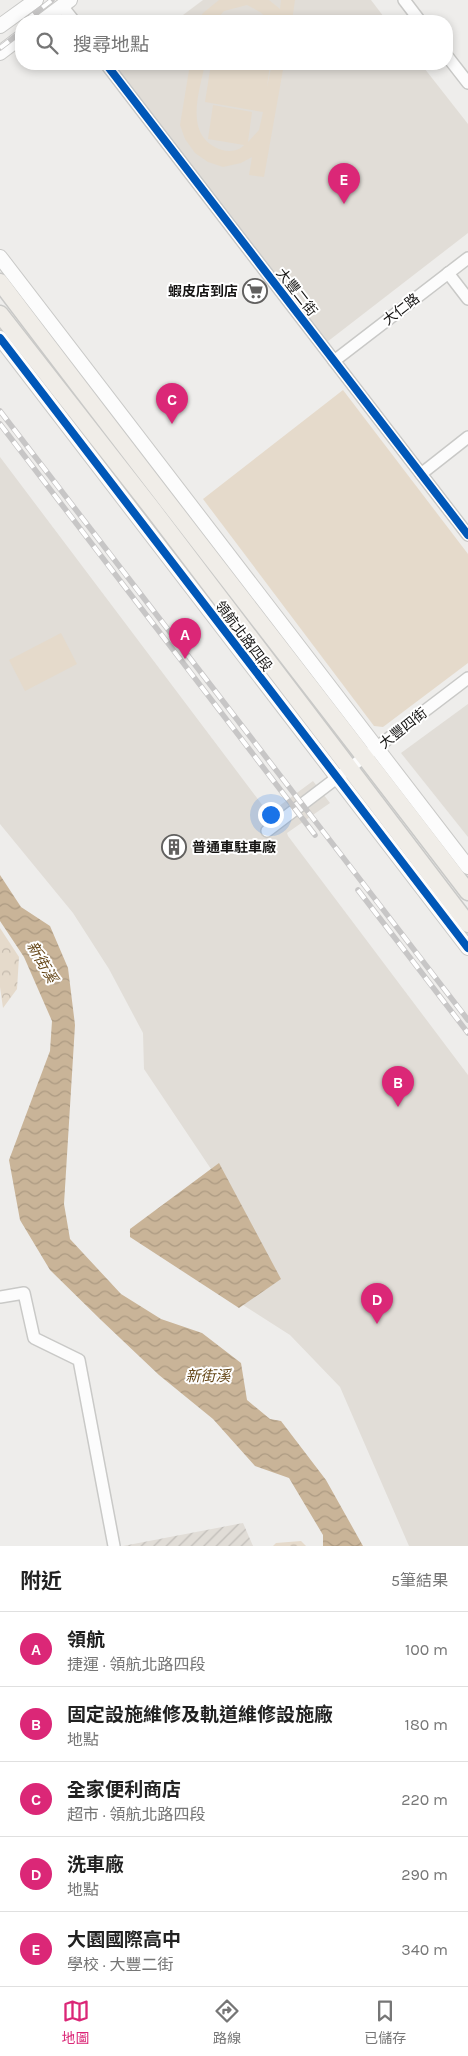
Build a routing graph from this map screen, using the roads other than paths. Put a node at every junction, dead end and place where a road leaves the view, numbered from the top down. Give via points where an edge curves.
1 (36, 0) edge
2 (404, 0) edge
3 (66, 3) edge
4 (15, 15) edge
5 (15, 15) edge
6 (50, 15) edge
7 (71, 15) edge
8 (415, 15) edge
9 (0, 26) edge
10 (15, 42) edge
11 (0, 53) edge
12 (453, 64) edge
13 (111, 70) edge
14 (468, 83) edge
15 (0, 257) edge
16 (468, 258) edge
17 (448, 273) junction
18 (0, 282) edge
19 (468, 299) edge
20 (0, 314) edge
21 (0, 338) edge
22 (334, 360) junction
23 (468, 437) edge
24 (421, 474) junction
25 (468, 535) edge
26 (468, 678) edge
27 (371, 752) junction
28 (344, 773) junction
29 (267, 831) dead end
30 (468, 867) edge
31 (468, 892) edge
32 (468, 924) edge
33 (468, 948) edge
34 (0, 1298) edge
35 (114, 1546) edge

1 - 5 street
2 - 8 street
3 - 6 street
3 - 7 street
4 - 9 street
10 - 11 street
12 - 14 street
13 - 22 street, 大豐二街
15 - 27 street, 領航北路四段
16 - 17 street, 大仁路
17 - 19 street
17 - 22 street, 大仁路
18 - 27 main road, 領航北路四段 via 130,455
20 - 28 main road, 領航北路四段 via 154,511
21 - 28 street, 領航北路四段
22 - 24 street, 大豐二街
23 - 24 street
24 - 25 street, 大豐二街
26 - 27 street, 大豐四街
27 - 28 street, 大豐四街
27 - 30 street, 領航北路四段
27 - 31 main road, 領航北路四段
28 - 29 street, 大豐四街
28 - 32 main road, 領航北路四段
28 - 33 street, 領航北路四段
34 - 35 street via 24,1293 34,1338 78,1360

